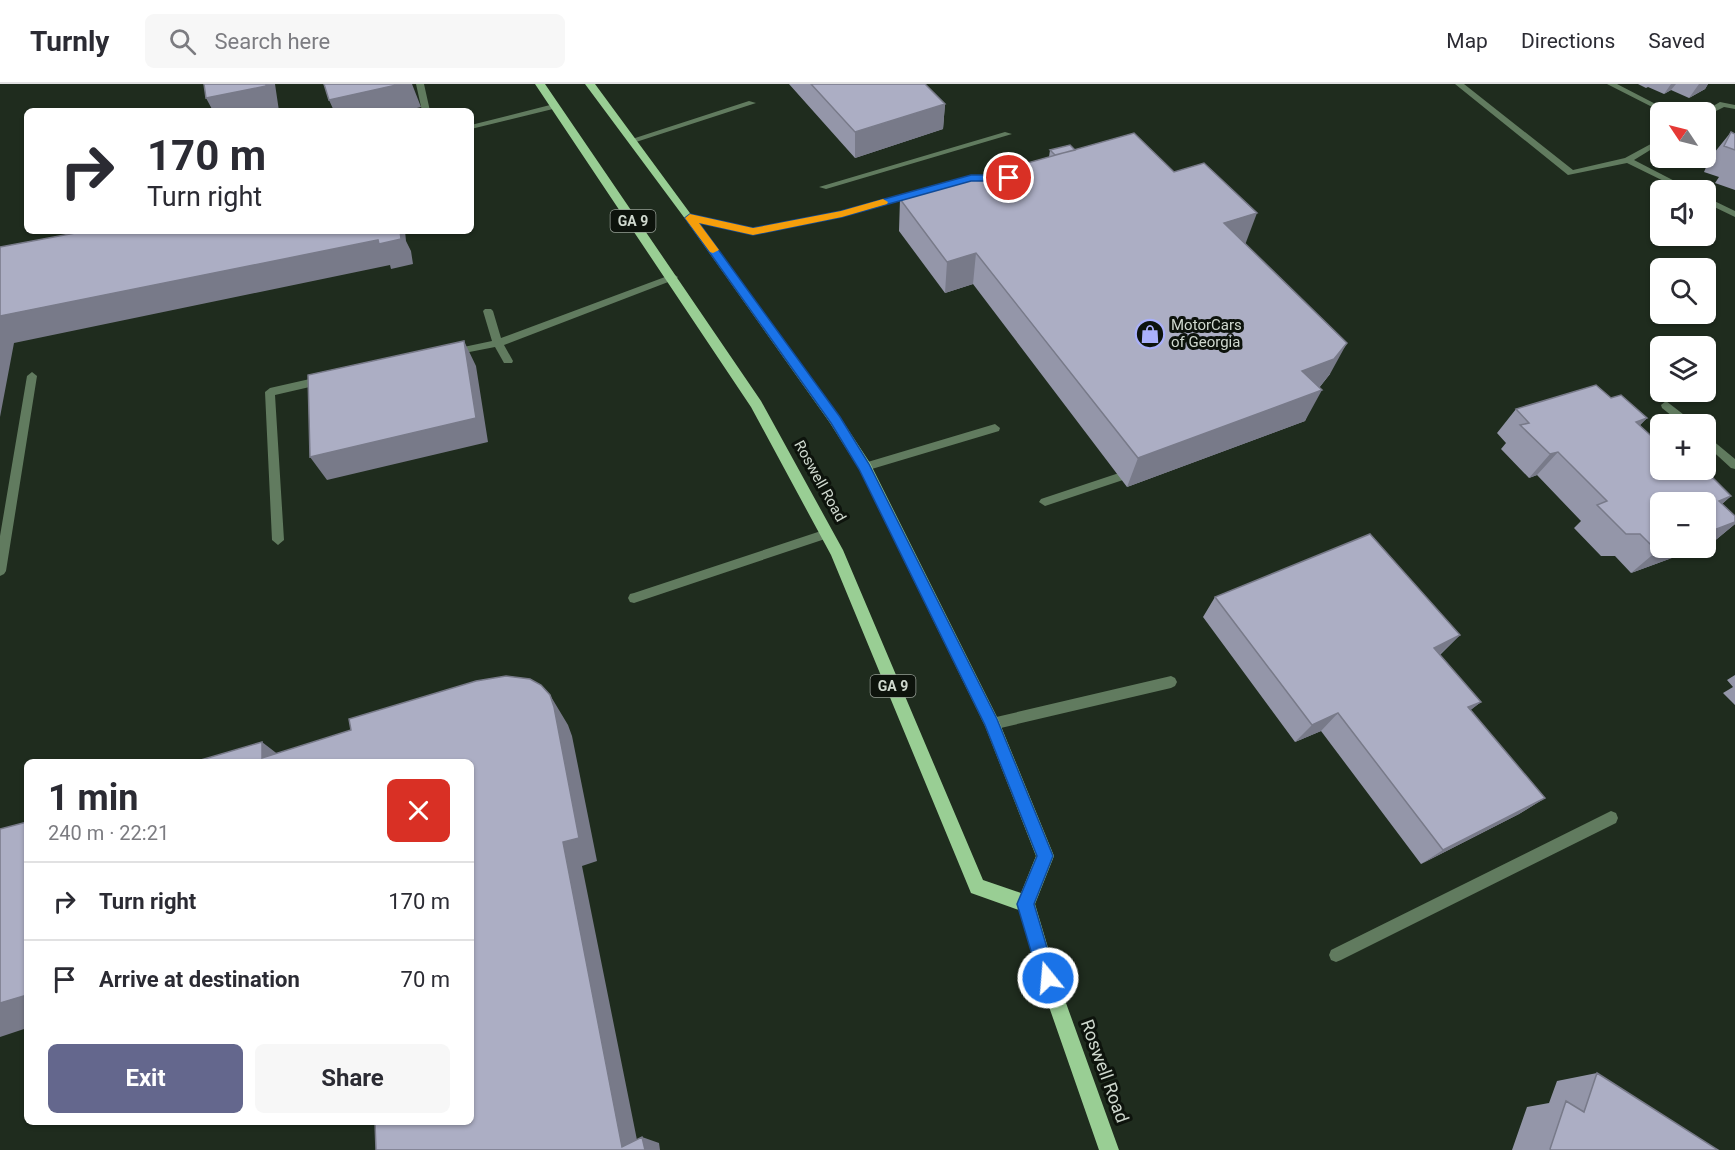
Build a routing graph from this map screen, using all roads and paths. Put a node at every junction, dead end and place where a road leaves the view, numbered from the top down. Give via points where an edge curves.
1 (420, 84) edge
2 (540, 84) edge
3 (590, 84) edge
4 (1460, 84) edge
5 (1611, 84) edge
6 (752, 103) dead end
7 (1650, 104) edge
8 (554, 106) junction
9 (1735, 107) edge
10 (425, 108) edge
11 (1716, 108) edge
12 (474, 126) edge
13 (1008, 134) dead end
14 (633, 141) junction
15 (1650, 147) edge
16 (1628, 160) junction
17 (1003, 178) edge
18 (1668, 180) edge
19 (823, 187) dead end
20 (1716, 205) edge
21 (1735, 214) edge
22 (690, 218) junction
23 (672, 277) junction
24 (488, 311) dead end
25 (498, 343) junction
26 (441, 355) edge
27 (508, 361) dead end
28 (33, 376) dead end
29 (338, 377) edge
30 (1666, 405) dead end
31 (1676, 414) edge
32 (996, 428) dead end
33 (1716, 449) edge
34 (1735, 465) edge
35 (864, 467) junction
36 (1142, 469) edge
37 (1045, 502) dead end
38 (827, 534) junction
39 (278, 540) dead end
40 (0, 571) edge
41 (634, 598) dead end
42 (1171, 682) dead end
43 (992, 723) junction
44 (1611, 818) dead end
45 (1026, 904) junction
46 (1336, 955) dead end
47 (1109, 1150) edge

1 - 10 street
2 - 8 main road, Roswell Road / GA 9
3 - 14 main road
4 - 16 street via 1571,173
5 - 7 street
6 - 14 street
8 - 12 street
8 - 23 main road, Roswell Road / GA 9
9 - 11 street via 1722,104
13 - 19 street
14 - 22 main road
15 - 16 street
16 - 18 street
17 - 22 street via 971,178 842,214 753,232
20 - 21 street
22 - 35 main road via 836,420
23 - 25 street
23 - 38 main road, Roswell Road / GA 9 via 756,404
24 - 25 street
25 - 26 street
25 - 27 street
28 - 40 street
29 - 39 street via 270,392
30 - 31 street
32 - 35 street
33 - 34 street
35 - 43 main road
36 - 37 street
38 - 41 street
38 - 45 main road, Roswell Road / GA 9 via 977,887
42 - 43 street
43 - 45 main road via 1045,856
44 - 46 street
45 - 47 main road, Roswell Road

